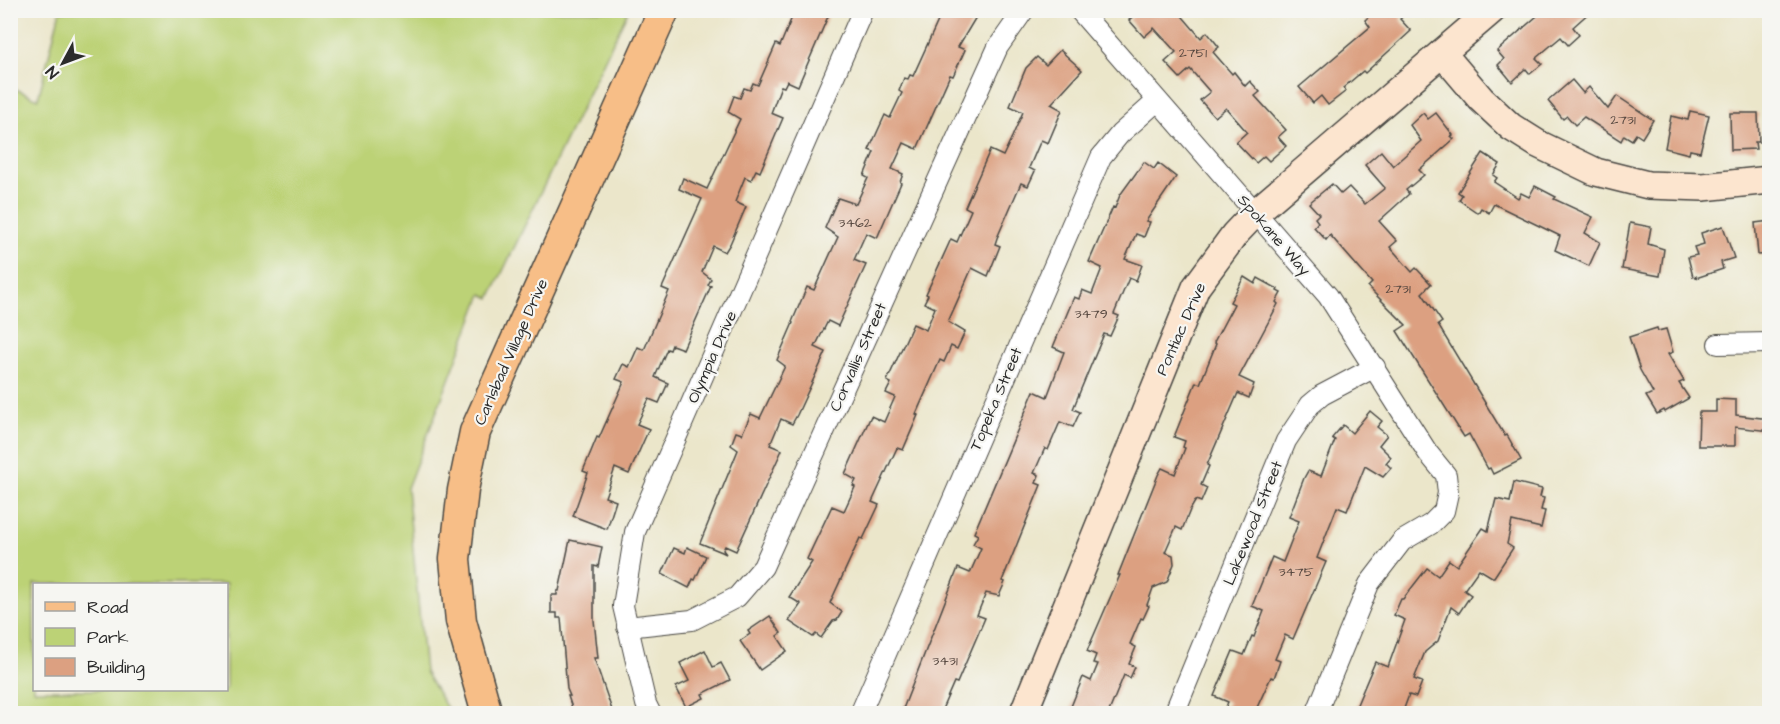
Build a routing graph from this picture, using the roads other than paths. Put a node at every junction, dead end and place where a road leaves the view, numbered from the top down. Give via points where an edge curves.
1 (664, 10) edge
2 (863, 10) edge
3 (1024, 10) edge
4 (1079, 10) edge
5 (1492, 10) edge
6 (1442, 53) junction
7 (1157, 101) junction
8 (1770, 180) edge
9 (1255, 213) junction
10 (1770, 343) edge
11 (1718, 344) dead end
12 (1375, 367) junction
13 (627, 627) junction
14 (487, 714) edge
15 (651, 714) edge
16 (860, 714) edge
17 (1023, 714) edge
18 (1174, 714) edge
19 (1316, 714) edge

1 - 14 main road, Carlsbad Village Drive via 475,432 462,490 455,559 461,621
2 - 13 street, Olympia Drive via 635,532 623,606
3 - 13 street, Corvallis Street via 998,47 763,567 737,597 692,620
4 - 7 street, Spokane Way
5 - 6 main road, Pontiac Drive
6 - 8 main road via 1510,127 1596,172 1659,186 1703,187
6 - 9 main road, Pontiac Drive
7 - 9 street, Spokane Way
7 - 16 street, Topeka Street via 1101,157
9 - 12 street, Spokane Way via 1328,296
9 - 17 main road, Pontiac Drive via 1196,287
10 - 11 street
12 - 18 street, Lakewood Street via 1322,395 1310,405 1286,441
12 - 19 street, Spokane Way via 1446,475 1449,493 1444,511 1431,524 1402,541 1369,585
13 - 15 street, Olympia Drive

